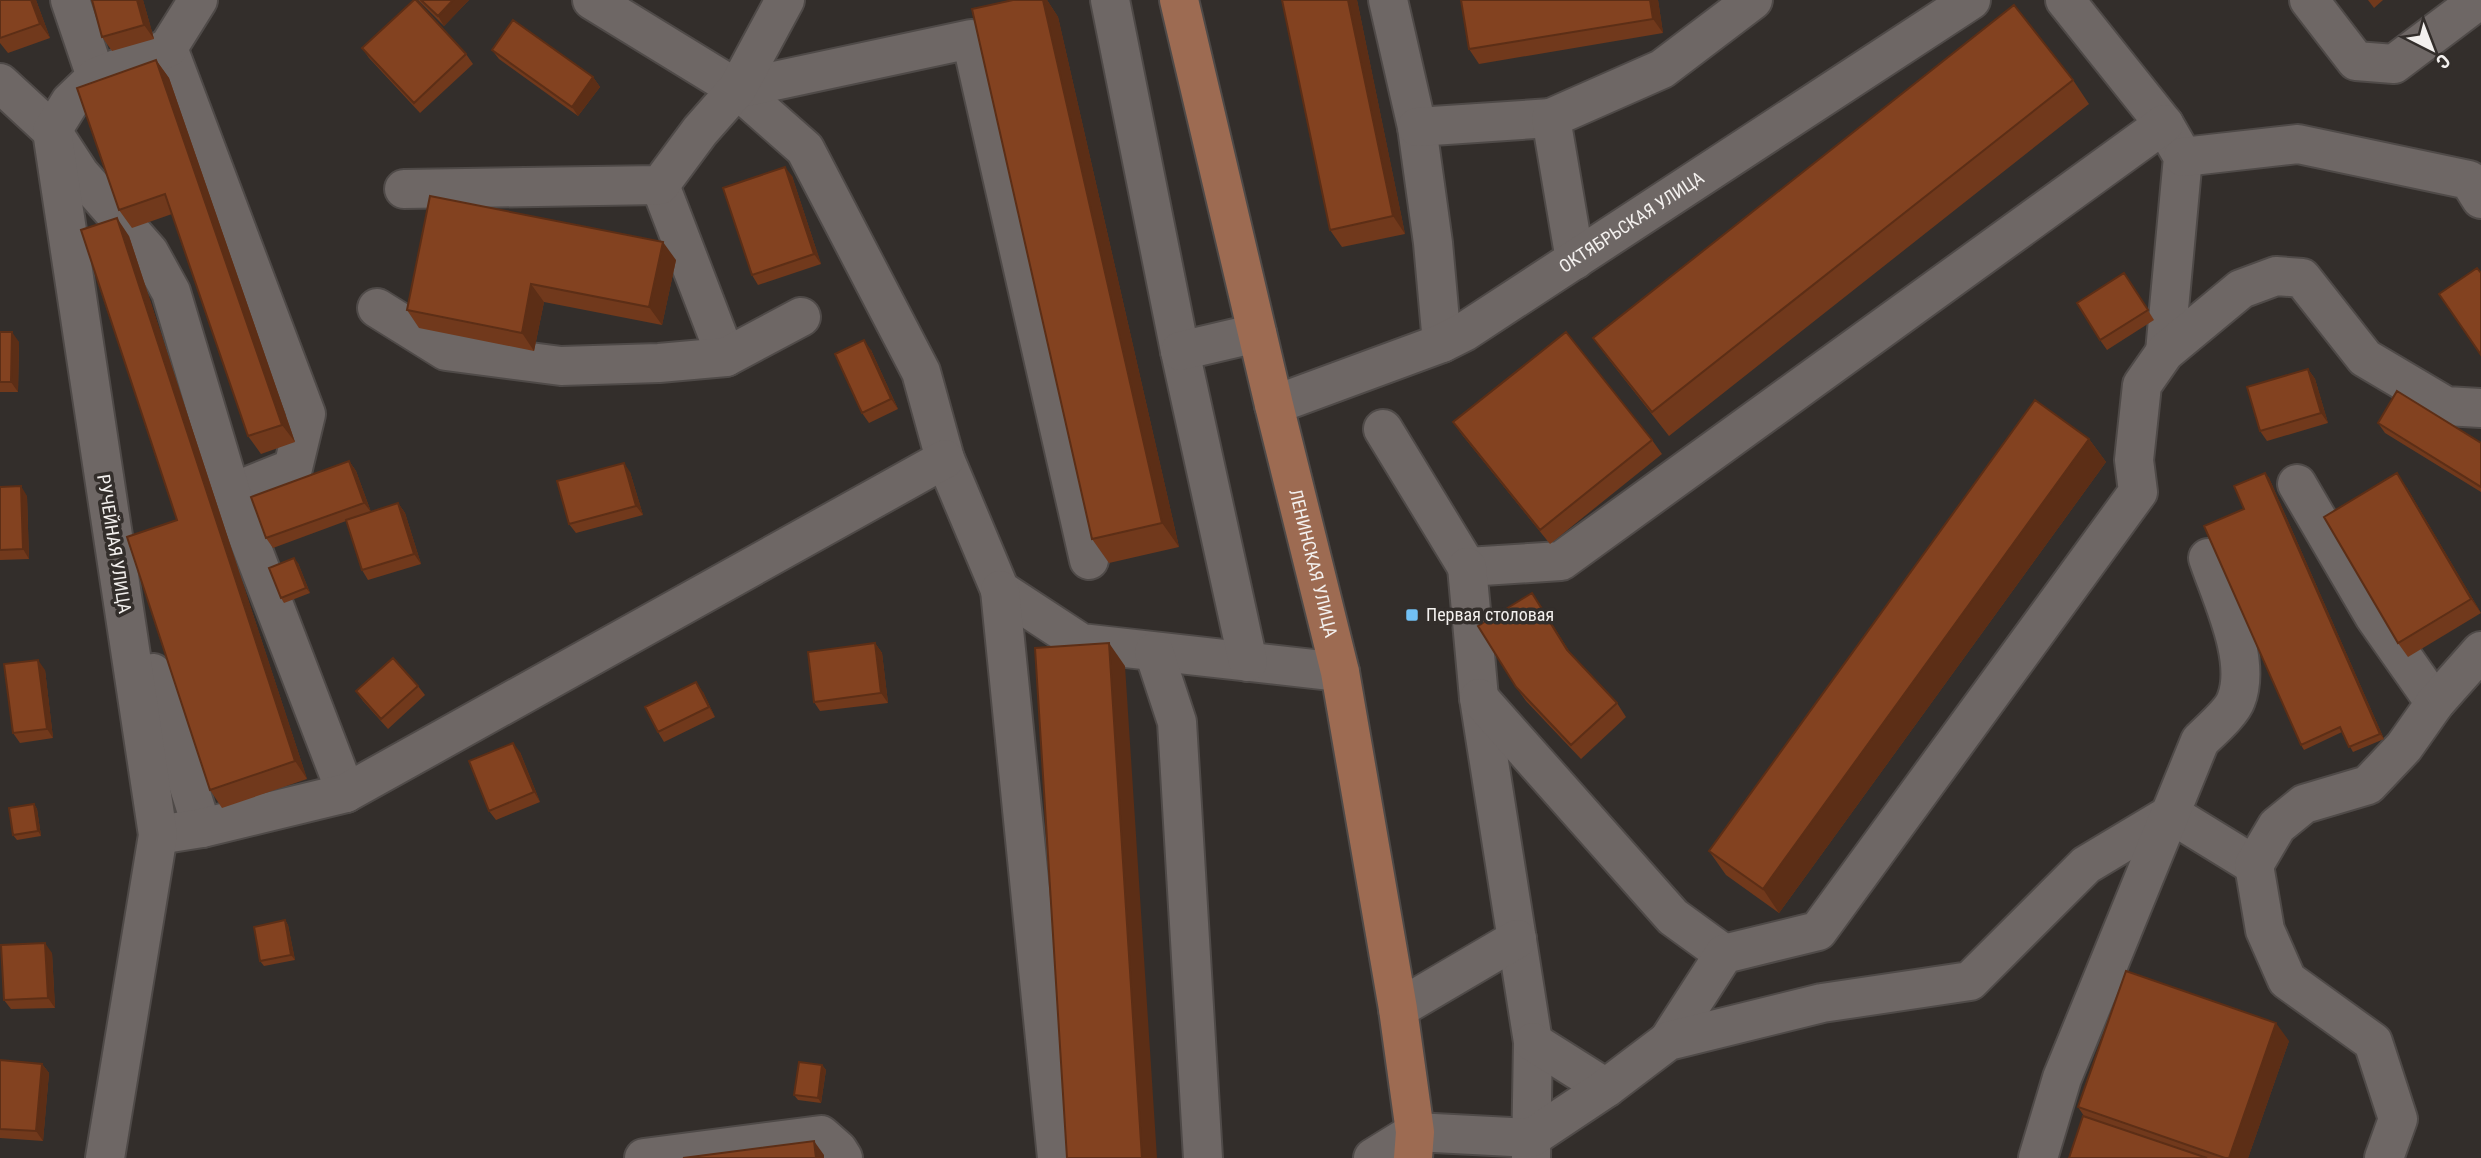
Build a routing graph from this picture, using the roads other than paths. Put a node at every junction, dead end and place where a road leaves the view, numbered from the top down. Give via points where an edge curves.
1 (70, 0) edge
2 (198, 0) edge
3 (592, 0) edge
4 (785, 0) edge
5 (1110, 0) edge
6 (1179, 0) edge
7 (1388, 0) edge
8 (1753, 0) edge
9 (1971, 0) edge
10 (2065, 0) edge
11 (2309, 0) edge
12 (2479, 0) edge
13 (168, 48) junction
14 (96, 78) junction
15 (0, 83) edge
16 (737, 89) junction
17 (1551, 118) junction
18 (2164, 124) junction
19 (1416, 127) junction
20 (52, 131) junction
21 (2183, 157) junction
22 (660, 185) junction
23 (404, 189) dead end
24 (2481, 199) edge
25 (1575, 260) junction
26 (377, 308) dead end
27 (801, 317) dead end
28 (1257, 333) junction
29 (1442, 343) junction
30 (1180, 351) junction
31 (2165, 352) junction
32 (726, 357) junction
33 (1274, 405) junction
34 (2481, 408) edge
35 (1383, 429) dead end
36 (945, 459) junction
37 (2297, 484) dead end
38 (231, 493) junction
39 (2207, 558) dead end
40 (1089, 560) edge
41 (1467, 567) junction
42 (1000, 590) junction
43 (143, 642) dead end
44 (2481, 651) edge
45 (1154, 652) junction
46 (1248, 662) junction
47 (1340, 673) junction
48 (1479, 698) junction
49 (2435, 703) junction
50 (346, 793) junction
51 (2171, 814) junction
52 (202, 828) junction
53 (158, 835) junction
54 (2254, 865) junction
55 (1517, 940) junction
56 (1724, 954) junction
57 (1398, 1009) junction
58 (1668, 1041) junction
59 (1533, 1042) junction
60 (1606, 1088) junction
61 (1414, 1145) edge
62 (1531, 1148) edge
63 (104, 1158) edge
64 (644, 1158) edge
65 (842, 1158) edge
66 (1057, 1158) edge
67 (1203, 1158) edge
68 (1373, 1158) edge
69 (2038, 1158) edge
70 (2384, 1158) edge

1 - 14 street
2 - 13 street
3 - 16 street
4 - 16 street
5 - 30 street
6 - 28 main road, ЛЕНИНСКАЯ УЛИЦА
7 - 19 street
8 - 17 street via 1662,69
9 - 25 street, ОКТЯБРЬСКАЯ УЛИЦА
10 - 18 street
11 - 12 street via 2356,61 2394,64
13 - 14 street
13 - 38 street via 306,414 293,468
14 - 20 street via 70,102
15 - 20 street
16 - 22 street
16 - 36 street via 805,149 922,372
16 - 40 street via 971,39
17 - 19 street
17 - 25 street
18 - 21 street
18 - 41 street via 1561,561
19 - 29 street
20 - 38 street via 80,174 149,252 171,292
20 - 53 street, РУЧЕЙНАЯ УЛИЦА
21 - 24 street via 2298,144 2469,180
21 - 31 street
22 - 23 street
22 - 32 street
25 - 29 street, ОКТЯБРЬСКАЯ УЛИЦА
26 - 32 street via 446,351 459,353 561,366
27 - 32 street
28 - 30 street
28 - 33 main road, ЛЕНИНСКАЯ УЛИЦА
29 - 33 street, ОКТЯБРЬСКАЯ УЛИЦА
30 - 46 street
31 - 34 street via 2241,289 2276,276 2302,278 2365,358 2446,406
31 - 56 street via 2142,385 2134,460 2138,492 1818,931
33 - 47 main road, ЛЕНИНСКАЯ УЛИЦА
35 - 41 street
36 - 42 street
36 - 50 street
37 - 49 street via 2374,616
38 - 50 street
39 - 51 street via 2237,643 2241,682 2236,702 2200,741
41 - 48 street
42 - 45 street via 1081,643
42 - 66 street
43 - 52 street
44 - 49 street
45 - 46 street
45 - 67 street via 1177,722
46 - 47 street
47 - 57 main road, ЛЕНИНСКАЯ УЛИЦА
48 - 55 street
48 - 56 street via 1673,916
49 - 54 street via 2404,747 2368,785 2304,804 2277,826
50 - 52 street
51 - 54 street
51 - 58 street via 2087,865 1970,981 1822,1003
51 - 69 street via 2062,1078
52 - 53 street
53 - 63 street, РУЧЕЙНАЯ УЛИЦА
54 - 70 street via 2265,930 2287,980 2372,1042 2398,1119
55 - 57 street
55 - 59 street
56 - 58 street
57 - 61 main road, ЛЕНИНСКАЯ УЛИЦА
58 - 60 street
59 - 60 street
59 - 62 street
60 - 62 street
61 - 62 street
61 - 68 street
64 - 65 street via 821,1135

